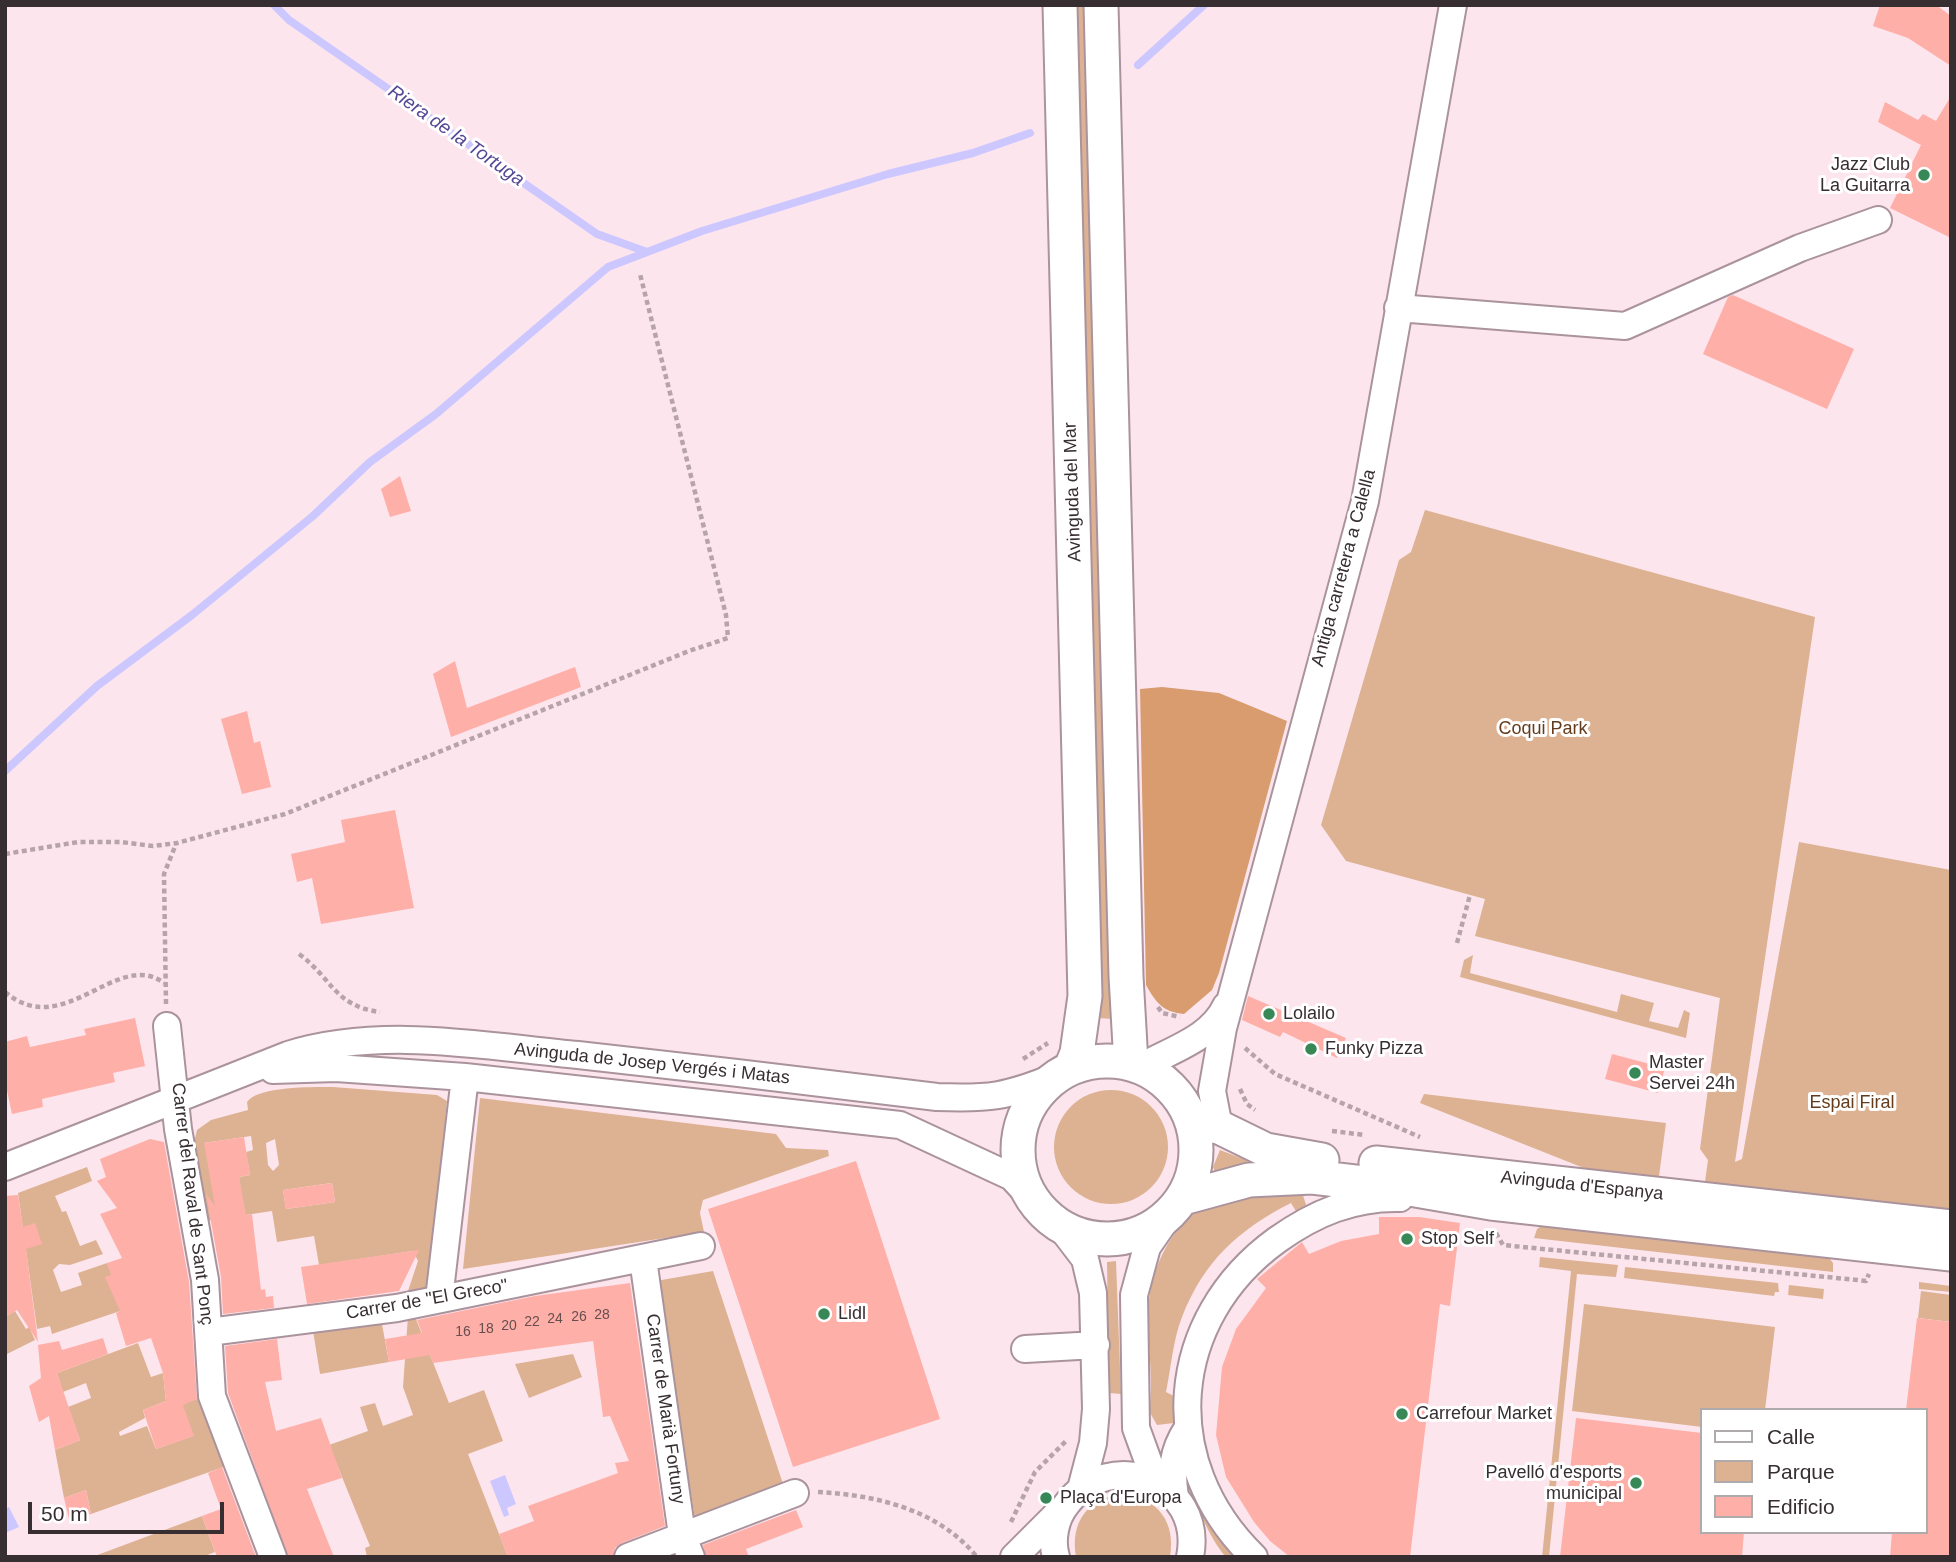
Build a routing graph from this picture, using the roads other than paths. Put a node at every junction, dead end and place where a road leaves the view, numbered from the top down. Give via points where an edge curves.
1 (1060, 5) edge
2 (1101, 5) edge
3 (1453, 5) edge
4 (1878, 220) dead end
5 (1398, 308) junction
6 (1229, 1001) junction
7 (167, 1026) road end
8 (1136, 1066) junction
9 (250, 1072) junction
10 (1063, 1073) junction
11 (465, 1077) junction
12 (177, 1099) junction
13 (1201, 1123) junction
14 (5, 1167) edge
15 (1446, 1197) junction
16 (1035, 1202) junction
17 (1176, 1206) junction
18 (1059, 1225) junction
19 (1951, 1227) edge
20 (701, 1246) dead end
21 (1951, 1254) edge
22 (643, 1259) junction
23 (439, 1299) junction
24 (209, 1332) junction
25 (1096, 1345) junction
26 (1025, 1349) dead end
27 (1187, 1429) junction
28 (1081, 1489) junction
29 (1166, 1490) junction
30 (795, 1493) road end
31 (1062, 1510) junction
32 (1190, 1544) edge
33 (687, 1546) edge
34 (273, 1557) edge
35 (628, 1557) edge
36 (1014, 1557) edge
37 (1056, 1557) edge
38 (1205, 1557) edge
39 (1254, 1557) edge

1 - 10 main road, Avinguda del Mar via 1085,979 1077,1053
2 - 8 main road via 1126,976
3 - 5 street, Antiga carretera a Calella
4 - 5 street via 1800,248 1625,326
5 - 6 street, Antiga carretera a Calella via 1365,501
6 - 8 street, Antiga carretera a Calella via 1206,1032
6 - 13 street, Antiga carretera a Calella via 1212,1091
7 - 12 street, Carrer del Raval de Sant Ponç
8 - 10 main road via 1094,1062
8 - 13 main road via 1169,1086
9 - 10 street, Avinguda de Josep Vergés i Matas via 323,1044 364,1040 474,1045 937,1097 982,1099 1014,1094
9 - 11 street, Avinguda de Josep Vergés i Matas via 336,1068
9 - 12 street, Avinguda de Josep Vergés i Matas
10 - 16 main road via 1033,1099 1019,1133 1020,1169
11 - 16 street, Avinguda de Josep Vergés i Matas via 900,1125 1012,1177
11 - 23 street
12 - 14 street, Avinguda de Josep Vergés i Matas
12 - 24 street, Carrer del Raval de Sant Ponç
13 - 17 main road via 1195,1161
13 - 19 main road, Avinguda d'Espanya via 1266,1150 1303,1158
15 - 17 main road, Avinguda d'Espanya via 1380,1184 1283,1176 1229,1183
15 - 21 main road, Avinguda d'Espanya
15 - 27 street, Avinguda d'Espanya via 1347,1203 1314,1216 1254,1257 1210,1311 1196,1348
16 - 18 main road
17 - 18 main road via 1147,1230 1119,1239 1088,1237
17 - 29 street via 1147,1247 1134,1295 1136,1428
18 - 25 street via 1084,1259 1093,1293
20 - 22 street, Carrer de "El Greco"
22 - 23 street, Carrer de "El Greco"
22 - 33 street, Carrer de Marià Fortuny
23 - 24 street, Carrer de "El Greco"
24 - 34 street, Carrer del Raval de Sant Ponç via 212,1396
25 - 26 street
25 - 28 street via 1093,1443
27 - 29 street, Avinguda d'Espanya via 1174,1453
27 - 39 street, Avinguda d'Espanya via 1198,1474 1226,1523
28 - 29 street via 1108,1475 1128,1474
28 - 31 street
29 - 32 street
30 - 33 street
31 - 36 street
31 - 37 street via 1054,1531
32 - 38 street
33 - 35 street

